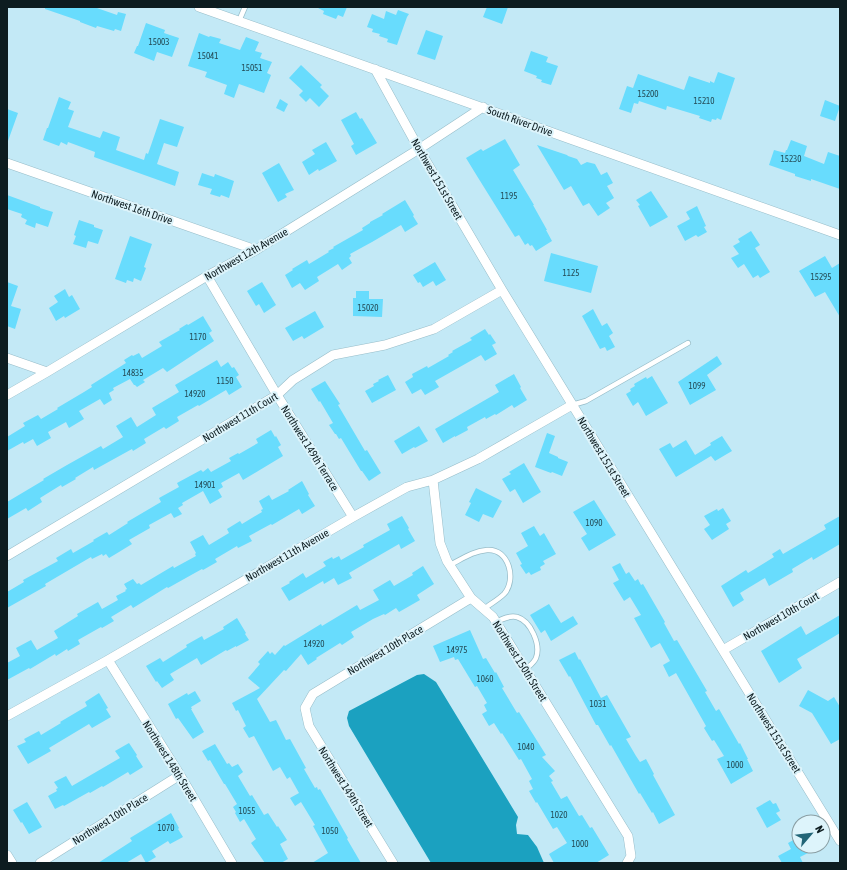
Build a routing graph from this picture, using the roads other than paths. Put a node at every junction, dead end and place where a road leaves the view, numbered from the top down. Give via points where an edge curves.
1 (199, 7) edge
2 (245, 7) edge
3 (239, 21) junction
4 (375, 69) junction
5 (483, 107) junction
6 (419, 149) junction
7 (7, 163) edge
8 (840, 236) edge
9 (256, 250) junction
10 (207, 276) junction
11 (502, 290) junction
12 (688, 343) dead end
13 (7, 358) edge
14 (47, 372) junction
15 (7, 395) edge
16 (277, 395) junction
17 (572, 404) junction
18 (433, 480) junction
19 (353, 517) junction
20 (7, 556) edge
21 (450, 566) junction
22 (840, 582) edge
23 (471, 598) junction
24 (484, 609) junction
25 (496, 622) junction
26 (723, 650) junction
27 (108, 660) junction
28 (525, 670) junction
29 (305, 708) joint
30 (7, 716) edge
31 (180, 775) junction
32 (840, 841) edge
33 (7, 855) edge
34 (12, 863) edge
35 (40, 863) edge
36 (232, 863) edge
37 (394, 863) edge
38 (627, 863) edge

1 - 3 street, South River Drive
2 - 3 lane
3 - 4 street, South River Drive
4 - 5 street, South River Drive
4 - 6 street, Northwest 151st Street
5 - 6 street, Northwest 12th Avenue
5 - 8 street, South River Drive
6 - 9 street, Northwest 12th Avenue
6 - 11 street, Northwest 151st Street
7 - 9 street, Northwest 16th Drive
9 - 10 street, Northwest 12th Avenue
10 - 14 street, Northwest 12th Avenue
10 - 16 street, Northwest 149th Terrace
11 - 16 street, Northwest 11th Court via 434,329 385,345 333,355 293,380
11 - 17 street, Northwest 151st Street
12 - 17 lane via 586,401
13 - 14 street
14 - 15 street, Northwest 12th Avenue
16 - 19 street, Northwest 149th Terrace
16 - 20 street, Northwest 11th Court
17 - 18 street, Northwest 11th Avenue via 478,459
17 - 26 street, Northwest 151st Street
18 - 19 street, Northwest 11th Avenue via 407,486
18 - 21 street, Northwest 150th Street via 440,543
19 - 27 street, Northwest 11th Avenue
21 - 23 street, Northwest 150th Street
21 - 24 lane via 468,555 488,550 503,555 511,574 508,587 504,594
22 - 26 street, Northwest 10th Court
23 - 24 street, Northwest 150th Street
23 - 29 street, Northwest 10th Place via 313,694
24 - 25 street, Northwest 150th Street
25 - 28 street, Northwest 150th Street
25 - 28 lane via 516,617 524,621 534,635 538,646 536,657
26 - 32 street, Northwest 151st Street
27 - 30 street, Northwest 11th Avenue
27 - 31 street, Northwest 148th Street
28 - 38 street, Northwest 150th Street via 628,836 631,856
29 - 37 street, Northwest 149th Street via 309,726
31 - 35 street, Northwest 10th Place
31 - 36 street, Northwest 148th Street
33 - 34 street

